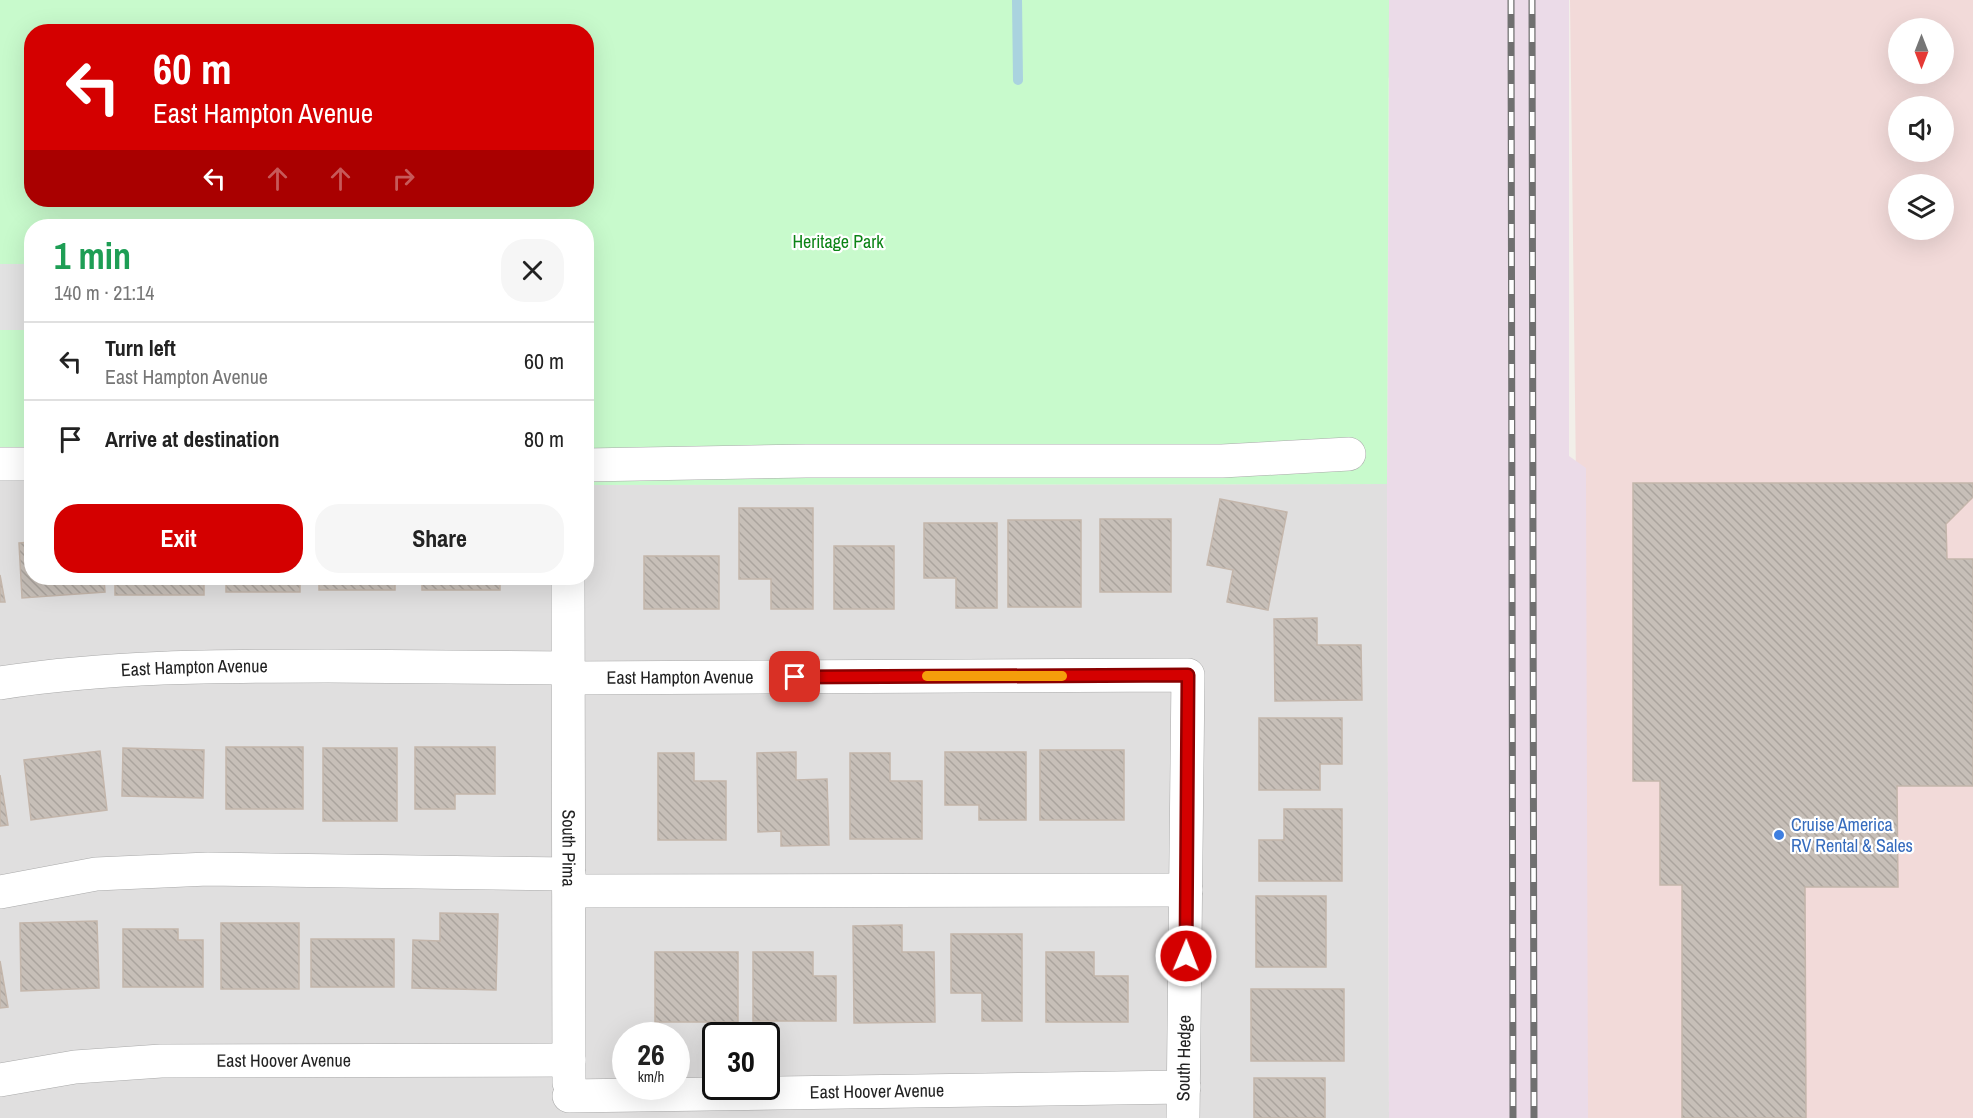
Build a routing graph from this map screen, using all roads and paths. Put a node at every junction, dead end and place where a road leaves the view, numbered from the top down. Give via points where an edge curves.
1 (1349, 454) dead end
2 (0, 464) edge
3 (24, 464) edge
4 (594, 465) edge
5 (568, 585) edge
6 (569, 673) junction
7 (1188, 675) joint
8 (0, 683) edge
9 (569, 882) junction
10 (1186, 890) junction
11 (0, 892) edge
12 (569, 1060) junction
13 (0, 1080) edge
14 (1184, 1102) edge
15 (569, 1107) edge

1 - 4 street via 1222,461
2 - 3 street
5 - 6 street, South Pima
6 - 7 street, East Hampton Avenue
6 - 8 street, East Hampton Avenue via 216,666 50,675
6 - 9 street, South Pima
7 - 10 street, South Hedge
9 - 10 street
9 - 11 street via 208,869 96,874
9 - 12 street, South Pima
10 - 14 street, South Hedge
12 - 13 street, East Hoover Avenue via 161,1061 75,1067
12 - 15 street, South Pima
14 - 15 street, East Hoover Avenue

